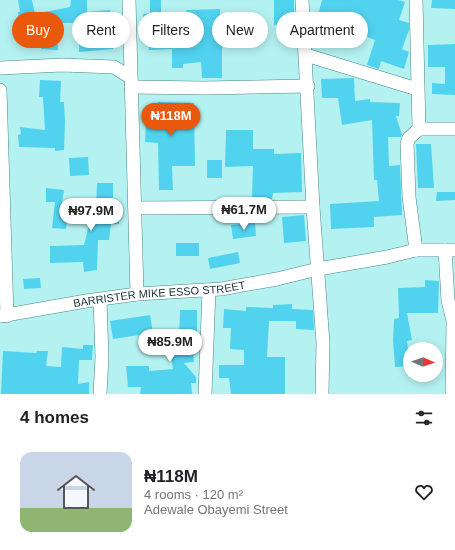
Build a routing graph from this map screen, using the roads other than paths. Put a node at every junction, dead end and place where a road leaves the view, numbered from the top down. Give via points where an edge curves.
1 (129, 0) edge
2 (302, 0) edge
3 (416, 0) edge
4 (129, 51) junction
5 (306, 56) junction
6 (114, 67) junction
7 (0, 68) edge
8 (130, 82) junction
9 (308, 86) junction
10 (417, 89) junction
11 (0, 91) edge
12 (419, 129) junction
13 (455, 129) edge
14 (313, 207) junction
15 (134, 208) junction
16 (2, 211) edge
17 (416, 250) junction
18 (450, 250) edge
19 (318, 269) junction
20 (209, 290) junction
21 (138, 294) junction
22 (100, 300) junction
23 (4, 316) edge
24 (100, 394) edge
25 (205, 394) edge
26 (322, 394) edge
27 (452, 394) edge

1 - 4 street
2 - 5 street
3 - 10 street
4 - 6 street
4 - 8 street
5 - 9 street
5 - 10 street
6 - 7 street via 62,65
6 - 8 street
8 - 9 street via 205,88
8 - 15 street
9 - 14 street
10 - 12 street
11 - 16 street
12 - 13 street
12 - 17 street via 407,143 409,197
14 - 15 street
14 - 19 street
15 - 21 street
16 - 23 street
17 - 18 street, BARRISTER MIKE ESSO STREET
17 - 19 street, BARRISTER MIKE ESSO STREET via 387,258
18 - 27 street via 448,300 454,321
19 - 20 street, BARRISTER MIKE ESSO STREET via 277,280
19 - 26 street via 323,343
20 - 21 street, BARRISTER MIKE ESSO STREET
20 - 25 street
21 - 22 street, BARRISTER MIKE ESSO STREET
22 - 23 street, BARRISTER MIKE ESSO STREET
22 - 24 street

